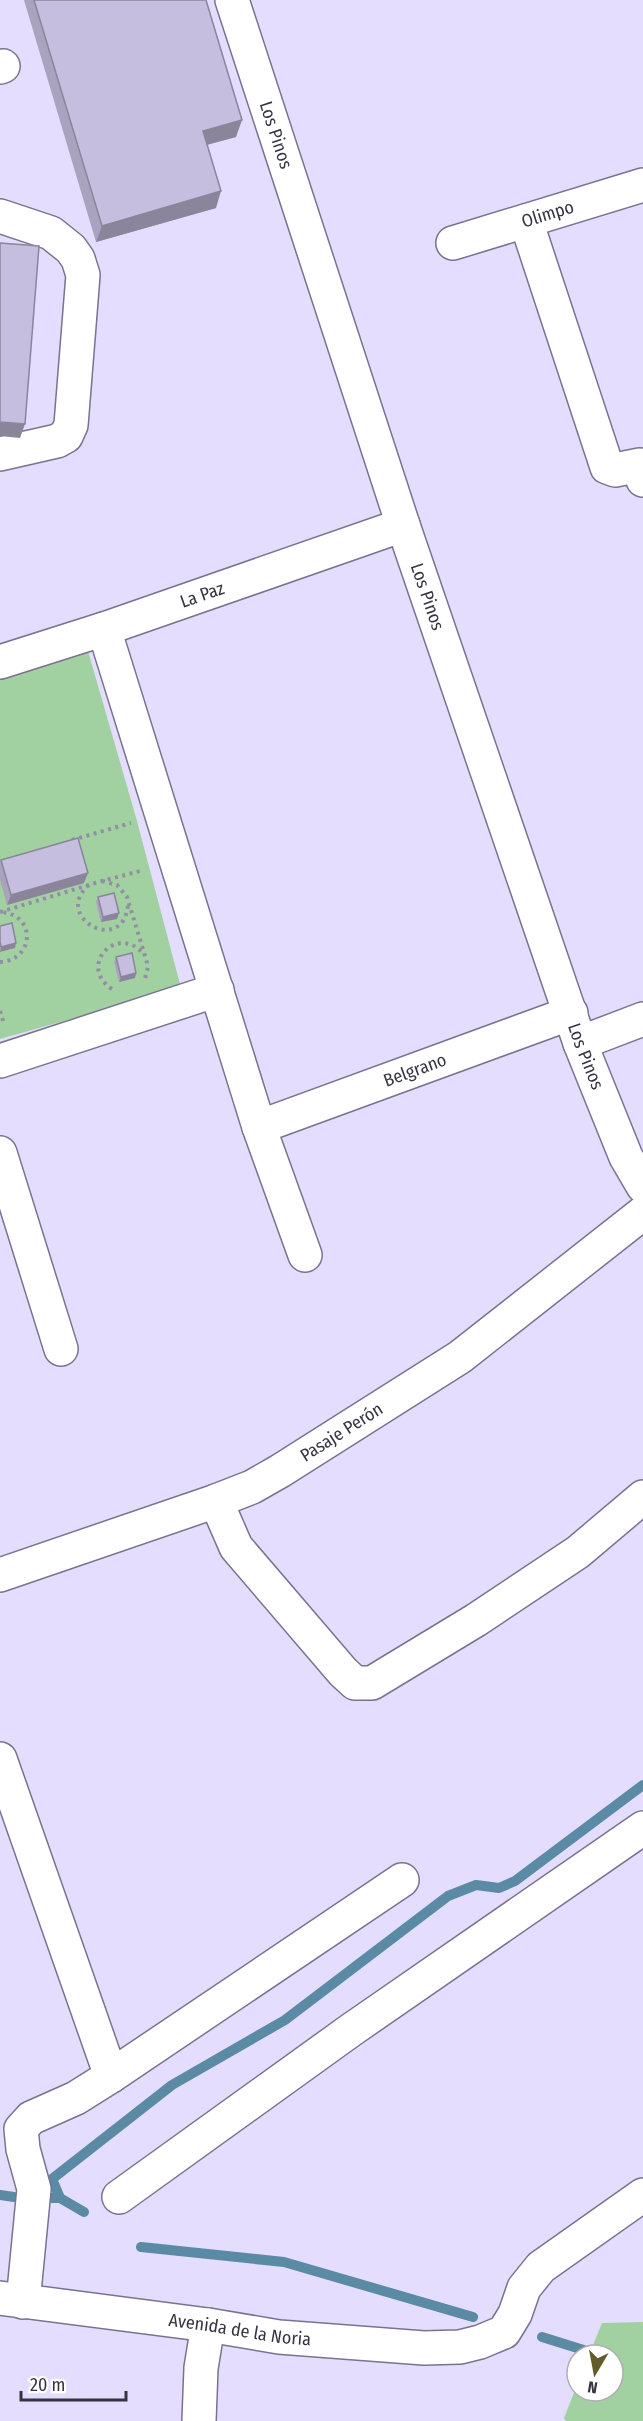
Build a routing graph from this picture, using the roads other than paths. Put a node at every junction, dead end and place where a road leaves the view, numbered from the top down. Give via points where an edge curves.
1 (232, 0) edge
2 (643, 185) edge
3 (0, 216) edge
4 (526, 221) junction
5 (453, 243) dead end
6 (0, 454) edge
7 (642, 470) edge
8 (403, 525) junction
9 (104, 629) junction
10 (0, 662) edge
11 (217, 990) junction
12 (643, 1019) edge
13 (575, 1028) junction
14 (0, 1061) edge
15 (259, 1127) junction
16 (0, 1153) edge
17 (643, 1186) edge
18 (643, 1213) edge
19 (305, 1255) dead end
20 (61, 1349) dead end
21 (643, 1497) edge
22 (216, 1501) junction
23 (0, 1575) edge
24 (0, 1759) edge
25 (643, 1828) edge
26 (402, 1880) dead end
27 (111, 2076) junction
28 (643, 2194) edge
29 (118, 2197) dead end
30 (12, 2300) edge
31 (208, 2325) junction
32 (199, 2421) edge

1 - 8 street, Los Pinos
2 - 4 street, Olimpo
3 - 6 street via 51,233 71,249 83,275 71,425 66,436
4 - 5 street, Olimpo
4 - 7 street via 607,467
8 - 9 street, La Paz
8 - 13 street, Los Pinos
9 - 10 street, La Paz
9 - 11 street
11 - 14 street
11 - 15 street
12 - 13 street, Belgrano
13 - 15 street, Belgrano
13 - 17 street, Los Pinos via 626,1157
15 - 19 street
16 - 20 street
18 - 22 street, Pasaje Perón via 460,1357 280,1471
21 - 22 street via 578,1552 372,1683 355,1683 343,1672 236,1547
22 - 23 street, Pasaje Perón
24 - 27 street
25 - 29 street
26 - 27 street
27 - 30 street via 76,2098 31,2118 21,2129 34,2189
28 - 31 street, Avenida de la Noria via 541,2267 524,2288 504,2332 480,2342 424,2348 279,2337
30 - 31 street, Avenida de la Noria
31 - 32 street

